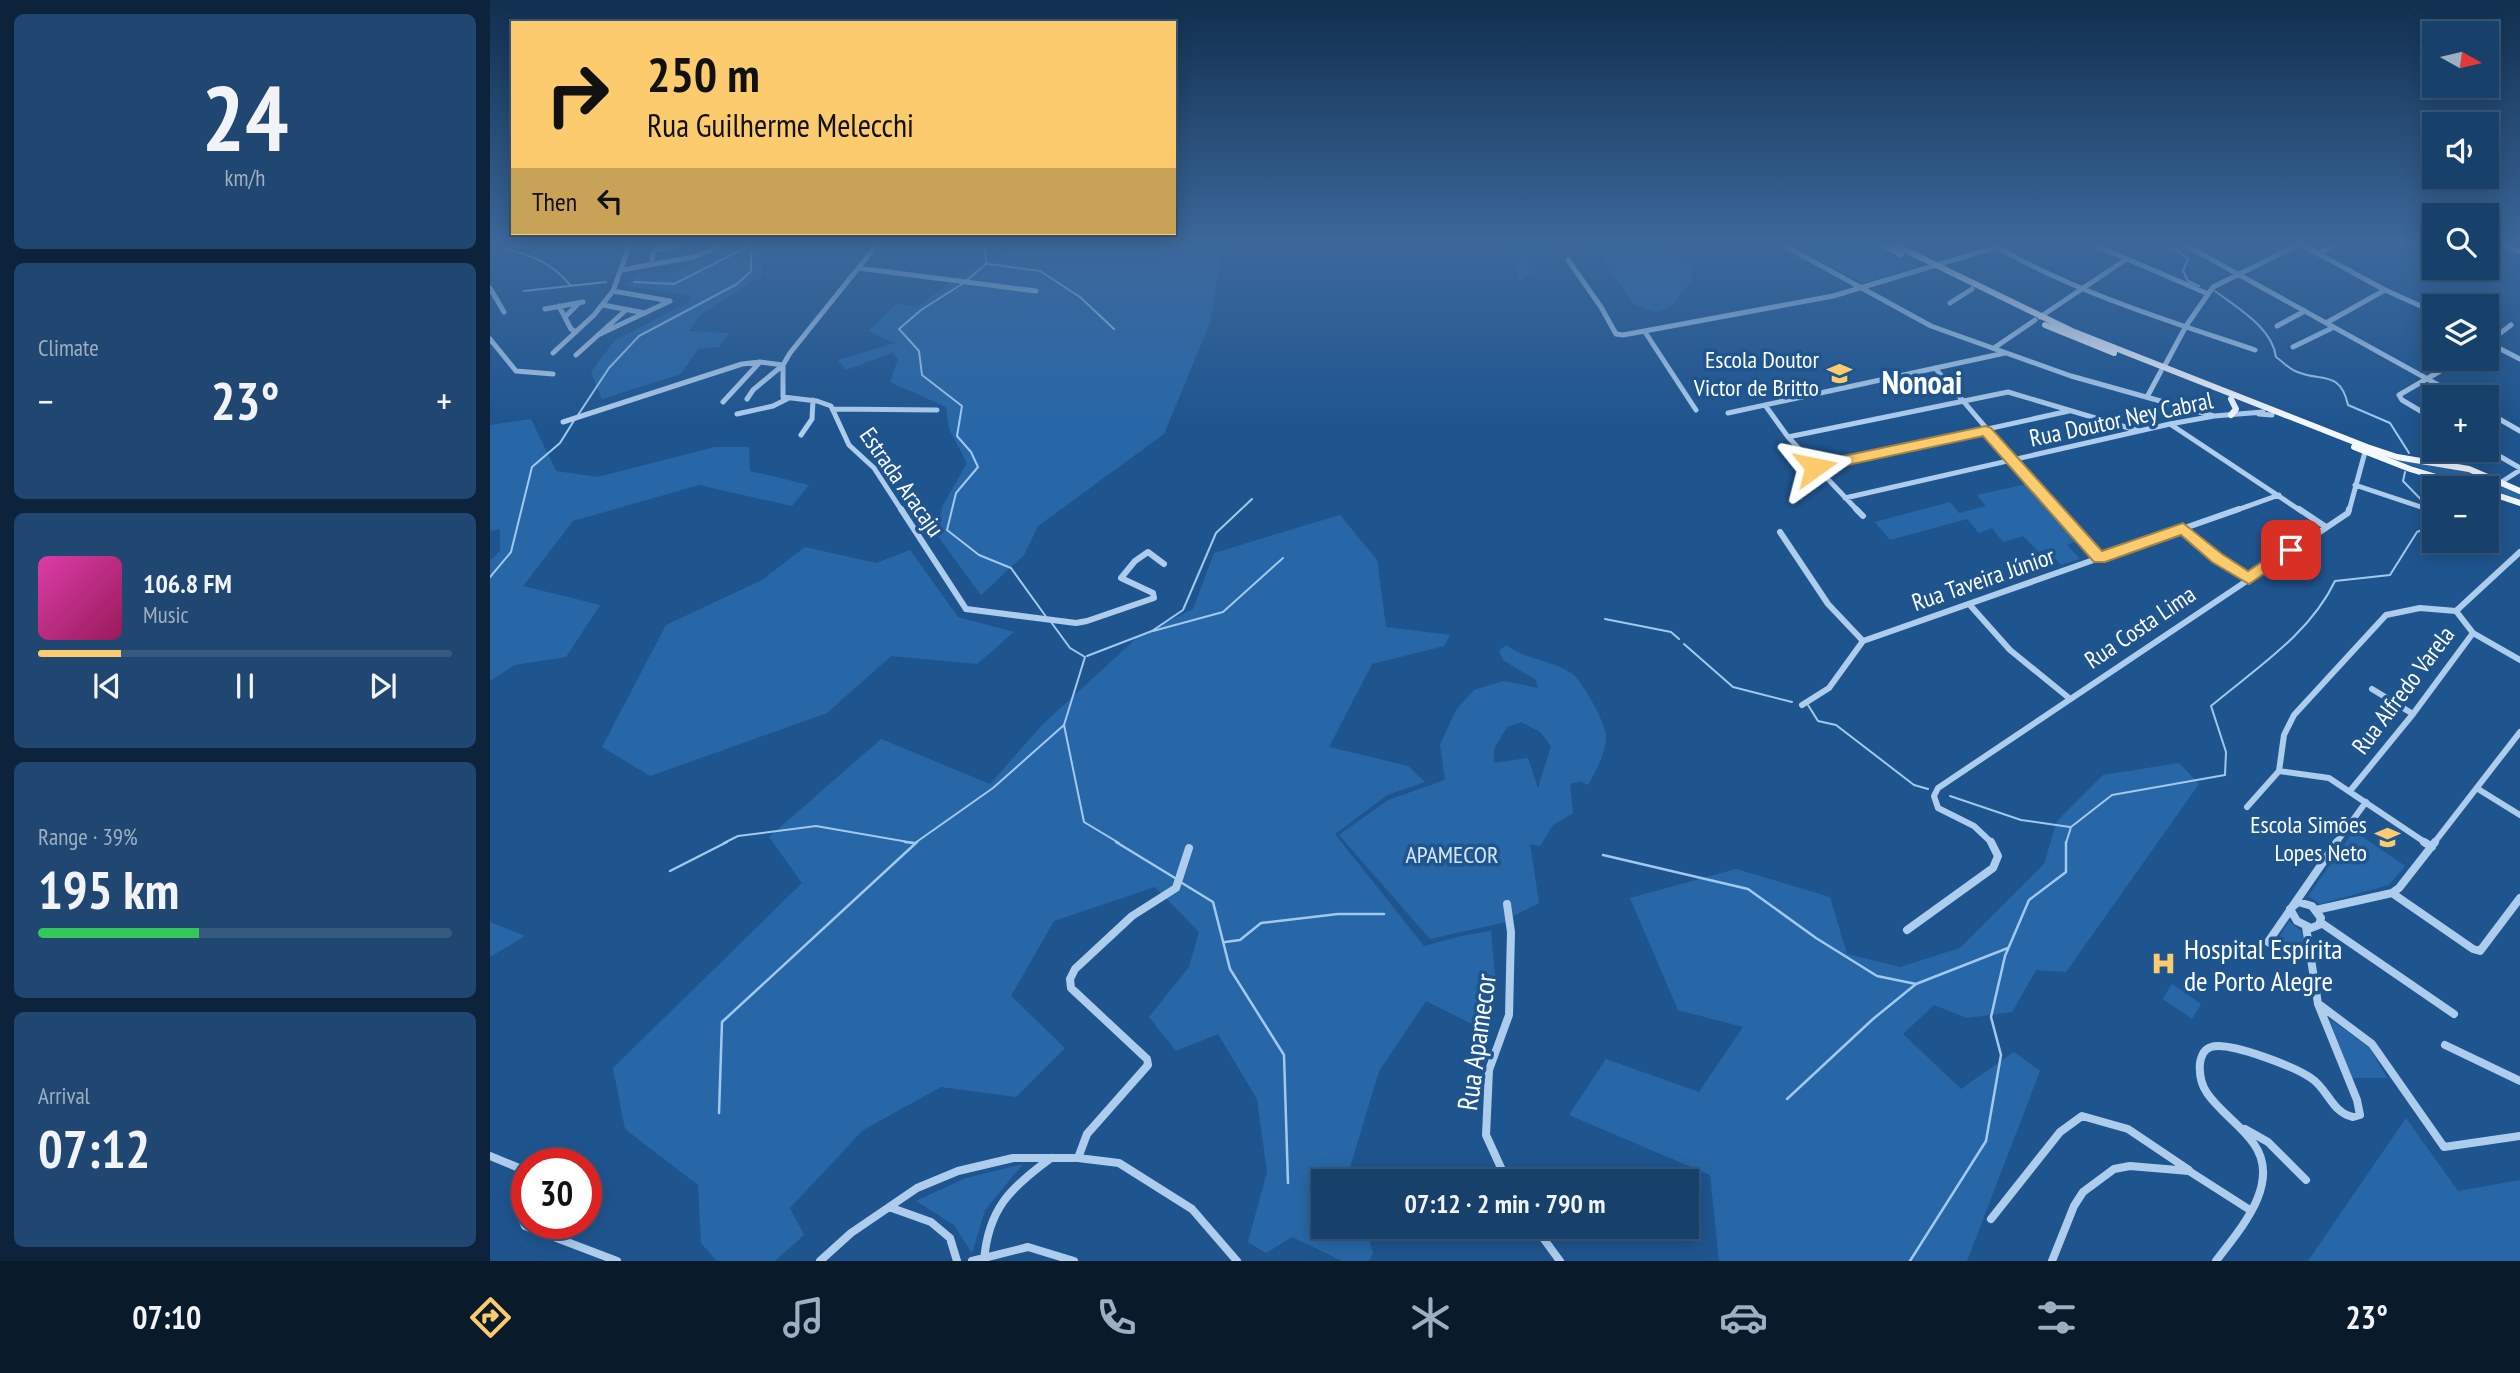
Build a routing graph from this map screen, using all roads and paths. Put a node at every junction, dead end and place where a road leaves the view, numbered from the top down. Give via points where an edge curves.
1 (500, 305) edge
2 (565, 305) edge
3 (578, 305) edge
4 (603, 305) joint
5 (662, 305) edge
6 (830, 305) edge
7 (1599, 305) edge
8 (1787, 305) edge
9 (1894, 305) edge
10 (2006, 305) edge
11 (2009, 305) edge
12 (2059, 305) edge
13 (2125, 305) edge
14 (2199, 305) edge
15 (2292, 305) edge
16 (2358, 305) edge
17 (559, 306) junction
18 (545, 309) dead end
19 (626, 310) junction
20 (504, 312) dead end
21 (2305, 312) junction
22 (645, 313) junction
23 (565, 317) junction
24 (2037, 319) junction
25 (2326, 323) junction
26 (2511, 325) dead end
27 (2186, 326) junction
28 (2277, 326) dead end
29 (2334, 327) junction
30 (576, 332) junction
31 (1645, 332) junction
32 (2499, 334) edge
33 (598, 335) junction
34 (490, 339) edge
35 (2293, 347) dead end
36 (1994, 348) junction
37 (2499, 349) edge
38 (2255, 350) dead end
39 (553, 353) dead end
40 (2007, 353) junction
41 (576, 355) dead end
42 (2520, 359) edge
43 (760, 362) junction
44 (783, 365) junction
45 (1934, 369) junction
46 (2162, 369) junction
47 (2441, 371) edge
48 (553, 374) dead end
49 (2428, 379) junction
50 (2439, 385) edge
51 (2147, 397) junction
52 (747, 399) dead end
53 (787, 399) junction
54 (2231, 399) junction
55 (813, 400) junction
56 (1961, 401) junction
57 (723, 402) dead end
58 (1765, 405) junction
59 (832, 408) junction
60 (937, 410) dead end
61 (1696, 410) dead end
62 (2071, 411) junction
63 (2422, 411) edge
64 (2263, 412) junction
65 (1728, 413) dead end
66 (737, 414) dead end
67 (2240, 414) junction
68 (2231, 415) junction
69 (2272, 415) junction
70 (2287, 415) junction
71 (2214, 416) junction
72 (2499, 419) edge
73 (563, 422) dead end
74 (2170, 425) junction
75 (1986, 431) junction
76 (2141, 431) junction
77 (2520, 431) edge
78 (801, 435) dead end
79 (1788, 437) junction
80 (2365, 452) junction
81 (2499, 456) edge
82 (2011, 460) junction
83 (2422, 460) edge
84 (2433, 462) edge
85 (2438, 462) edge
86 (1815, 467) junction
87 (2520, 469) edge
88 (2433, 476) edge
89 (2435, 476) edge
90 (2503, 481) junction
91 (2355, 485) junction
92 (2499, 486) edge
93 (2520, 491) edge
94 (2279, 495) junction
95 (2499, 496) edge
96 (1845, 498) junction
97 (2520, 503) edge
98 (2421, 507) dead end
99 (1863, 516) dead end
100 (2326, 527) junction
101 (2183, 529) junction
102 (1780, 532) dead end
103 (2520, 552) edge
104 (2099, 558) junction
105 (1164, 564) dead end
106 (2249, 578) junction
107 (1969, 604) junction
108 (2456, 611) junction
109 (2473, 633) junction
110 (1863, 641) junction
111 (2520, 660) edge
112 (2372, 689) dead end
113 (2069, 698) junction
114 (1802, 705) dead end
115 (2413, 714) junction
116 (2520, 732) edge
117 (2279, 771) junction
118 (2479, 789) junction
119 (2350, 790) junction
120 (2366, 802) junction
121 (2248, 807) dead end
122 (2520, 815) edge
123 (2432, 847) junction
124 (1189, 848) dead end
125 (2392, 893) junction
126 (2520, 898) edge
127 (1507, 904) dead end
128 (2291, 905) junction
129 (2316, 910) junction
130 (2320, 922) junction
131 (2306, 927) junction
132 (1907, 929) dead end
133 (2311, 953) junction
134 (2318, 1004) junction
135 (2454, 1014) dead end
136 (2445, 1045) dead end
137 (2520, 1080) edge
138 (2240, 1126) junction
139 (2520, 1136) edge
140 (490, 1156) edge
141 (1051, 1158) junction
142 (1078, 1158) junction
143 (1502, 1169) edge
144 (2189, 1171) junction
145 (2306, 1180) dead end
146 (890, 1208) junction
147 (2250, 1210) junction
148 (1992, 1219) dead end
149 (1544, 1239) edge
150 (984, 1258) edge
151 (617, 1261) edge
152 (820, 1261) edge
153 (957, 1261) edge
154 (972, 1261) edge
155 (1074, 1261) edge
156 (1237, 1261) edge
157 (1560, 1261) edge
158 (2052, 1261) edge
159 (2216, 1261) edge

1 - 20 street
2 - 17 street
3 - 23 street
4 - 19 street
4 - 30 street
5 - 22 street
6 - 44 street
7 - 31 street via 1616,334
8 - 31 street
9 - 36 street via 1931,326
10 - 24 main road
11 - 24 main road
12 - 24 street
13 - 27 street
14 - 27 street
15 - 21 street
16 - 25 street
17 - 18 street
17 - 23 street
19 - 22 street
19 - 33 street
21 - 25 street
21 - 28 street
22 - 33 street
23 - 30 street
24 - 36 street
24 - 46 main road
25 - 29 street
26 - 32 street
27 - 38 street
27 - 46 street
29 - 35 street
29 - 49 street
30 - 39 street
31 - 61 street
33 - 41 street
34 - 48 street via 516,371
36 - 40 street
37 - 42 street
40 - 45 street
40 - 51 street
43 - 44 street
43 - 57 street
43 - 73 street via 728,368
44 - 52 street
44 - 53 street via 782,397
45 - 56 street
45 - 58 street
46 - 51 street
46 - 54 main road
46 - 70 main road
47 - 49 street
49 - 50 street
49 - 63 street via 2399,395
51 - 71 street
53 - 55 street, Estrada Aracaju
53 - 66 street
54 - 64 main road
54 - 68 main road via 2236,409
55 - 59 street, Estrada Aracaju
55 - 78 street via 812,419
56 - 62 street via 2008,392
56 - 75 street
56 - 79 street
58 - 65 street
58 - 79 street
59 - 60 street
59 - 105 street, Estrada Aracaju via 849,445 874,468 966,609 1076,623 1149,601 1153,593 1121,578 1148,552
62 - 75 street
62 - 76 street
64 - 67 street, Rua Doutor Ney Cabral
64 - 69 main road
64 - 70 main road
67 - 68 street, Rua Doutor Ney Cabral
67 - 69 street, Rua Doutor Ney Cabral
68 - 71 street, Rua Doutor Ney Cabral
69 - 80 main road
70 - 83 main road via 2398,457
71 - 74 street, Rua Doutor Ney Cabral
72 - 77 street
74 - 76 street, Rua Doutor Ney Cabral
74 - 94 street
75 - 82 street
75 - 86 street
76 - 82 street, Rua Doutor Ney Cabral
79 - 86 street
80 - 88 main road
80 - 91 street, Rua Costa Lima
81 - 87 street
82 - 96 street, Rua Doutor Ney Cabral
82 - 104 street
84 - 89 main road via 2428,468
85 - 90 main road
86 - 96 street
87 - 90 street
90 - 92 main road
90 - 93 main road
91 - 98 street
91 - 100 street, Rua Costa Lima via 2348,513
94 - 100 street
94 - 101 street, Rua Taveira Júnior
95 - 97 main road
96 - 99 street
100 - 106 street, Rua Costa Lima
101 - 104 street, Rua Taveira Júnior
101 - 106 street
102 - 110 street via 1820,594
103 - 108 street
104 - 107 street, Rua Taveira Júnior
106 - 113 street, Rua Costa Lima
107 - 110 street, Rua Taveira Júnior
107 - 113 street via 2010,650
108 - 109 street, Rua Alfredo Varela
108 - 117 street via 2406,608 2386,615 2294,715 2284,736
109 - 111 street
109 - 115 street, Rua Alfredo Varela
110 - 114 street via 1829,688
112 - 115 street
113 - 132 street, Rua Costa Lima via 1938,788 1934,796 1938,808 1976,826 1998,856 1993,868
115 - 119 street, Rua Alfredo Varela
116 - 118 street
117 - 119 street via 2319,775
117 - 121 street
118 - 122 street
118 - 123 street
119 - 120 street
120 - 123 street
120 - 128 street
123 - 125 street
124 - 142 street via 1176,888 1132,916 1070,979 1071,988 1147,1059 1148,1065 1087,1134
125 - 126 street via 2480,951
125 - 129 street
127 - 143 street, Rua Apamecor via 1509,1015 1489,1070 1486,1135
128 - 129 street via 2303,902
128 - 131 street via 2293,917
128 - 133 street via 2268,943 2289,954
129 - 130 street
130 - 131 street
130 - 135 street
131 - 133 street
133 - 134 street
134 - 138 street via 2360,1115 2345,1116 2320,1086 2301,1072 2223,1045 2208,1048 2198,1069 2201,1082
134 - 139 street via 2372,1044 2444,1147
136 - 137 street
138 - 145 street via 2267,1142
138 - 147 street via 2262,1160 2264,1176
140 - 151 street via 519,1168 520,1219 525,1226
141 - 142 street
141 - 146 street via 1013,1158 958,1171 917,1188
141 - 150 street via 1013,1186 990,1218
142 - 156 street via 1119,1163 1192,1209
144 - 147 street
144 - 148 street via 2134,1130 2081,1116 2060,1132
144 - 158 street via 2114,1169 2083,1192
146 - 152 street via 851,1233
146 - 153 street via 931,1222 950,1238
147 - 159 street
149 - 157 street
150 - 154 street
150 - 155 street via 1028,1247

